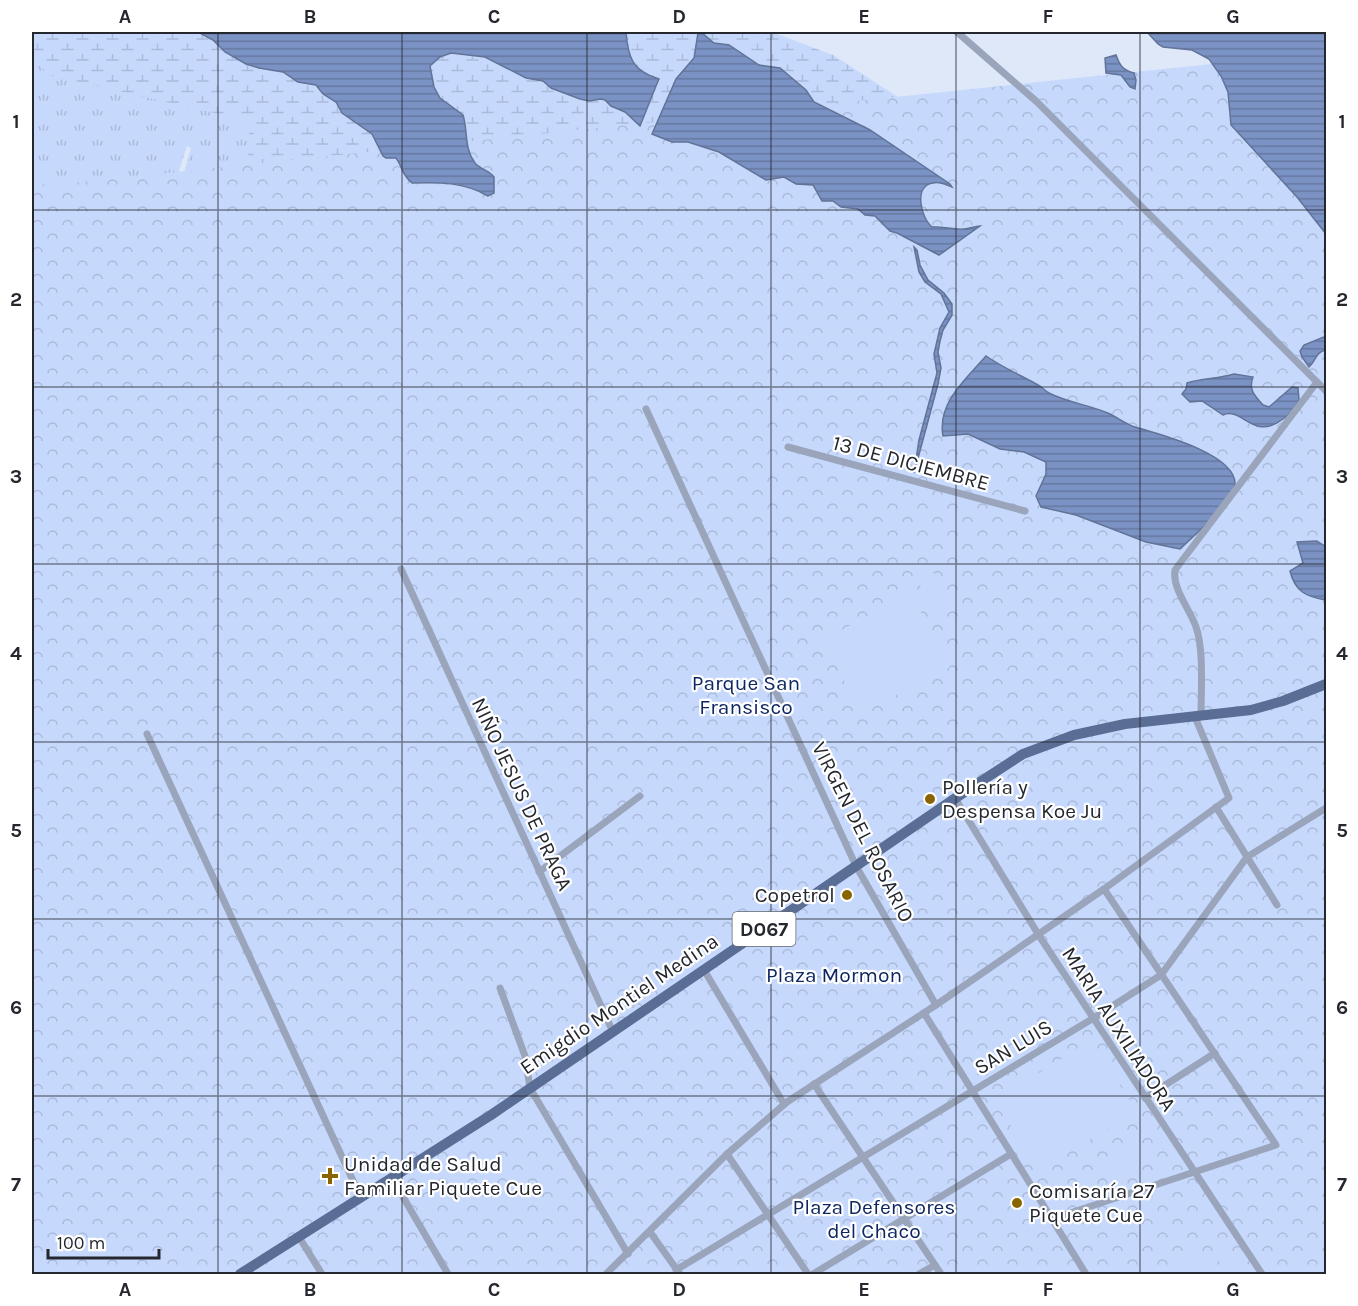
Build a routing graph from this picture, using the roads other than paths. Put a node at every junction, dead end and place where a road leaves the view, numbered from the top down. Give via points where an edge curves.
1 (957, 32) edge
2 (1317, 382) junction
3 (1326, 392) edge
4 (646, 409) dead end
5 (788, 447) dead end
6 (1025, 511) dead end
7 (401, 569) dead end
8 (1326, 684) edge
9 (1198, 717) junction
10 (147, 734) dead end
11 (640, 796) dead end
12 (955, 798) junction
13 (1326, 808) edge
14 (1218, 809) junction
15 (1247, 857) junction
16 (856, 866) junction
17 (539, 872) junction
18 (1104, 889) junction
19 (1277, 905) dead end
20 (1038, 934) junction
21 (704, 969) junction
22 (1161, 975) junction
23 (500, 988) dead end
24 (936, 1005) junction
25 (924, 1013) junction
26 (1092, 1019) junction
27 (613, 1032) junction
28 (1215, 1053) junction
29 (814, 1084) junction
30 (530, 1088) junction
31 (972, 1091) junction
32 (1145, 1098) junction
33 (784, 1104) junction
34 (727, 1154) junction
35 (1011, 1154) junction
36 (863, 1157) junction
37 (1194, 1173) junction
38 (392, 1178) junction
39 (361, 1198) junction
40 (768, 1214) junction
41 (904, 1219) junction
42 (1052, 1219) junction
43 (650, 1232) junction
44 (299, 1237) junction
45 (628, 1254) junction
46 (934, 1264) junction
47 (678, 1272) edge
48 (240, 1275) edge
49 (322, 1275) edge
50 (448, 1275) edge
51 (606, 1275) edge
52 (808, 1275) edge
53 (813, 1275) edge
54 (919, 1275) edge
55 (941, 1275) edge
56 (1086, 1275) edge
57 (1262, 1275) edge

1 - 2 street via 1036,101
2 - 3 street
2 - 9 street via 1175,570 1176,583 1199,641
4 - 16 street, VIRGEN DEL ROSARIO
5 - 6 street, 13 DE DICIEMBRE
7 - 17 street, NIÑO JESUS DE PRAGA
8 - 9 main road, Emigdio Montiel Medina / D067 via 1251,710
9 - 12 main road, Emigdio Montiel Medina / D067 via 1106,727 1062,739 1023,754
9 - 14 street via 1229,798
10 - 39 street
11 - 17 street
12 - 16 main road, Emigdio Montiel Medina / D067
12 - 20 street, MARIA AUXILIADORA
13 - 15 street, SAN LUIS
14 - 15 street
14 - 18 street
15 - 19 street
15 - 22 street, SAN LUIS
16 - 21 main road, Emigdio Montiel Medina / D067
16 - 24 street, VIRGEN DEL ROSARIO
17 - 27 street, NIÑO JESUS DE PRAGA
18 - 20 street
18 - 22 street
20 - 24 street
20 - 26 street, MARIA AUXILIADORA
21 - 27 main road, Emigdio Montiel Medina / D067
21 - 33 street
22 - 26 street, SAN LUIS
22 - 28 street
23 - 30 street via 525,1056
24 - 25 street
25 - 29 street
25 - 31 street
26 - 31 street, SAN LUIS
26 - 32 street, MARIA AUXILIADORA
27 - 30 main road, Emigdio Montiel Medina / D067
28 - 32 street
28 - 37 street via 1276,1145
29 - 33 street
29 - 36 street
30 - 38 main road, Emigdio Montiel Medina / D067
30 - 45 street
31 - 35 street
31 - 36 street, SAN LUIS
32 - 37 street, MARIA AUXILIADORA
33 - 34 street
34 - 40 street
34 - 43 street
35 - 41 street
35 - 42 street
36 - 40 street, SAN LUIS
36 - 41 street
37 - 42 street
37 - 57 street, MARIA AUXILIADORA
38 - 39 main road, Emigdio Montiel Medina / D067
38 - 50 street
39 - 44 main road, Emigdio Montiel Medina / D067
40 - 47 street, SAN LUIS
40 - 52 street
41 - 46 street
41 - 53 street
42 - 56 street
43 - 45 street
43 - 47 street
44 - 48 main road, Emigdio Montiel Medina / D067
44 - 49 street
45 - 51 street
46 - 54 street
46 - 55 street

